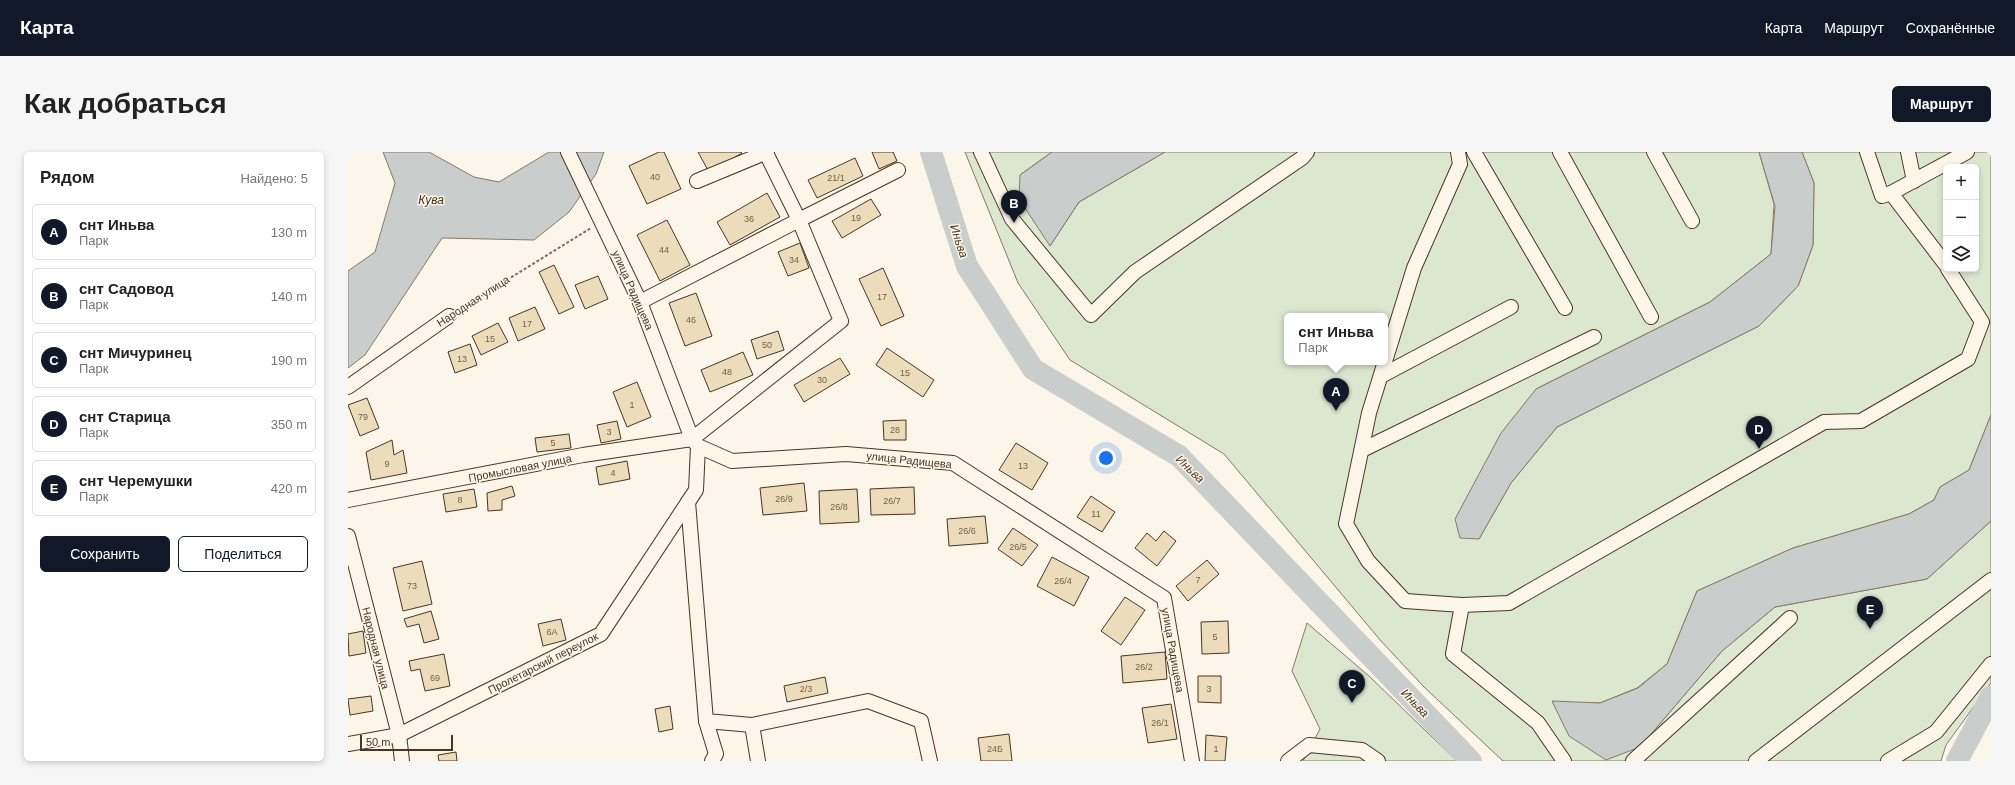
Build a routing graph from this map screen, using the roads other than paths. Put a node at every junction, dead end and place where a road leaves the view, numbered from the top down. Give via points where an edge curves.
1 (568, 152) edge
2 (981, 152) edge
3 (1308, 152) edge
4 (1458, 152) edge
5 (1474, 152) edge
6 (1560, 152) edge
7 (1654, 152) edge
8 (1868, 152) edge
9 (1908, 152) edge
10 (1967, 152) edge
11 (766, 153) edge
12 (898, 170) dead end
13 (697, 181) dead end
14 (1914, 181) junction
15 (1891, 193) junction
16 (799, 220) junction
17 (1692, 222) dead end
18 (1943, 261) edge
19 (1950, 272) edge
20 (640, 302) junction
21 (1511, 307) dead end
22 (1565, 308) dead end
23 (449, 316) road end
24 (1651, 317) dead end
25 (1594, 337) dead end
26 (1388, 353) edge
27 (1384, 365) edge
28 (1381, 376) junction
29 (348, 387) edge
30 (695, 442) junction
31 (1362, 450) junction
32 (348, 500) edge
33 (688, 502) junction
34 (348, 536) edge
35 (1991, 580) edge
36 (1462, 605) junction
37 (1790, 618) dead end
38 (1991, 664) edge
39 (706, 721) junction
40 (752, 725) junction
41 (399, 735) junction
42 (348, 744) edge
43 (1362, 756) edge
44 (402, 761) edge
45 (712, 761) edge
46 (758, 761) edge
47 (930, 761) edge
48 (1192, 761) edge
49 (1288, 761) edge
50 (1378, 761) edge
51 (1564, 761) edge
52 (1633, 761) edge
53 (1756, 761) edge
54 (1888, 761) edge

1 - 20 street, улица Радищева
2 - 3 street via 1012,218 1091,315 1135,272
4 - 26 street via 1460,164 1414,268
5 - 22 street
6 - 24 street
7 - 17 street
8 - 15 street via 1882,196
9 - 14 street
10 - 14 street
11 - 13 street
11 - 16 street
12 - 16 street
14 - 15 street
15 - 18 street
16 - 20 street
16 - 30 street via 841,321
19 - 36 street via 1982,322 1968,359 1861,421 1824,422 1508,603
20 - 30 street, улица Радищева
21 - 28 street
23 - 29 street, Народная улица
25 - 31 street
27 - 28 street
28 - 31 street via 1369,413
30 - 32 street, Промысловая улица via 583,455
30 - 33 street, Пролетарский переулок via 696,490
30 - 48 street, улица Радищева via 732,461 846,454 953,463 1164,598
31 - 36 street via 1346,524 1368,561 1405,601
33 - 39 street
33 - 41 street, Пролетарский переулок via 601,634
34 - 41 street, Народная улица
35 - 53 street
36 - 51 street via 1452,654 1538,723
37 - 52 street
38 - 54 street via 1936,732
39 - 40 street
39 - 45 street via 716,754
40 - 46 street
40 - 47 street via 868,701 921,721
41 - 42 street, Пролетарский переулок
41 - 44 street, Народная улица
43 - 49 street via 1309,745
43 - 50 street

